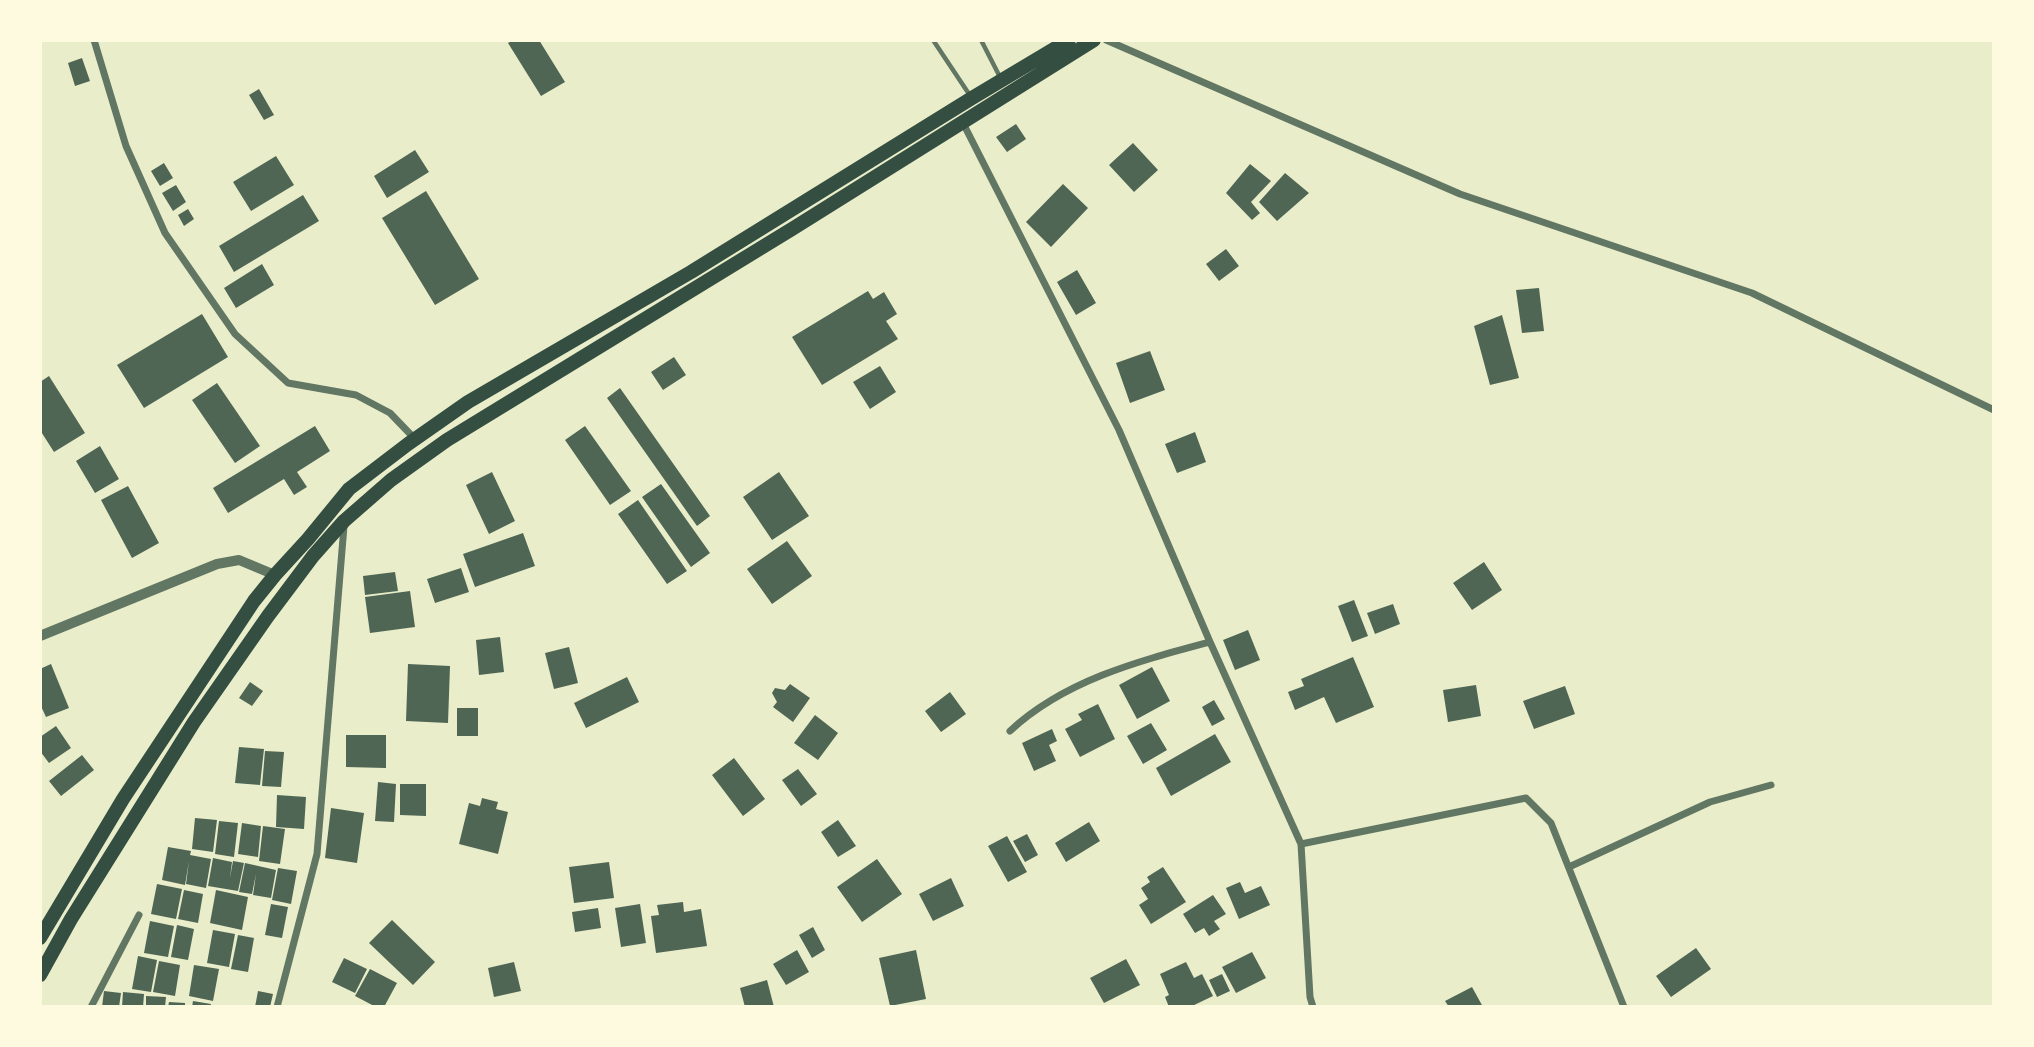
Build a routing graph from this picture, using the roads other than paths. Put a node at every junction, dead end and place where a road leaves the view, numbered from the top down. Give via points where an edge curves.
1 (94, 40) edge
2 (933, 40) edge
3 (981, 40) edge
4 (1069, 40) edge
5 (1094, 40) edge
6 (1105, 40) edge
7 (1002, 80) junction
8 (972, 98) junction
9 (963, 122) junction
10 (1994, 410) edge
11 (415, 439) junction
12 (344, 521) junction
13 (275, 575) junction
14 (40, 636) edge
15 (1210, 642) junction
16 (1010, 732) dead end
17 (1771, 785) dead end
18 (1301, 844) junction
19 (1569, 867) junction
20 (139, 915) dead end
21 (40, 938) edge
22 (40, 975) edge
23 (91, 1007) edge
24 (277, 1007) edge
25 (1313, 1007) edge
26 (1624, 1007) edge

1 - 11 street via 126,146 165,233 235,334 288,383 356,395 390,413
2 - 8 lane
3 - 7 lane
4 - 7 highway
5 - 9 highway
6 - 10 street via 1460,194 1752,293
7 - 8 highway
8 - 11 highway via 691,272 468,402
9 - 12 highway via 447,440
9 - 15 street via 1119,430
11 - 13 highway via 349,489
12 - 22 highway via 313,556 194,722
12 - 24 street via 317,854
13 - 14 street via 239,560 217,564
13 - 21 highway via 123,799
15 - 16 street via 1133,662 1067,691
15 - 18 street
17 - 19 street via 1710,802
18 - 19 street via 1526,798 1551,823
18 - 25 street
19 - 26 street
20 - 23 street

